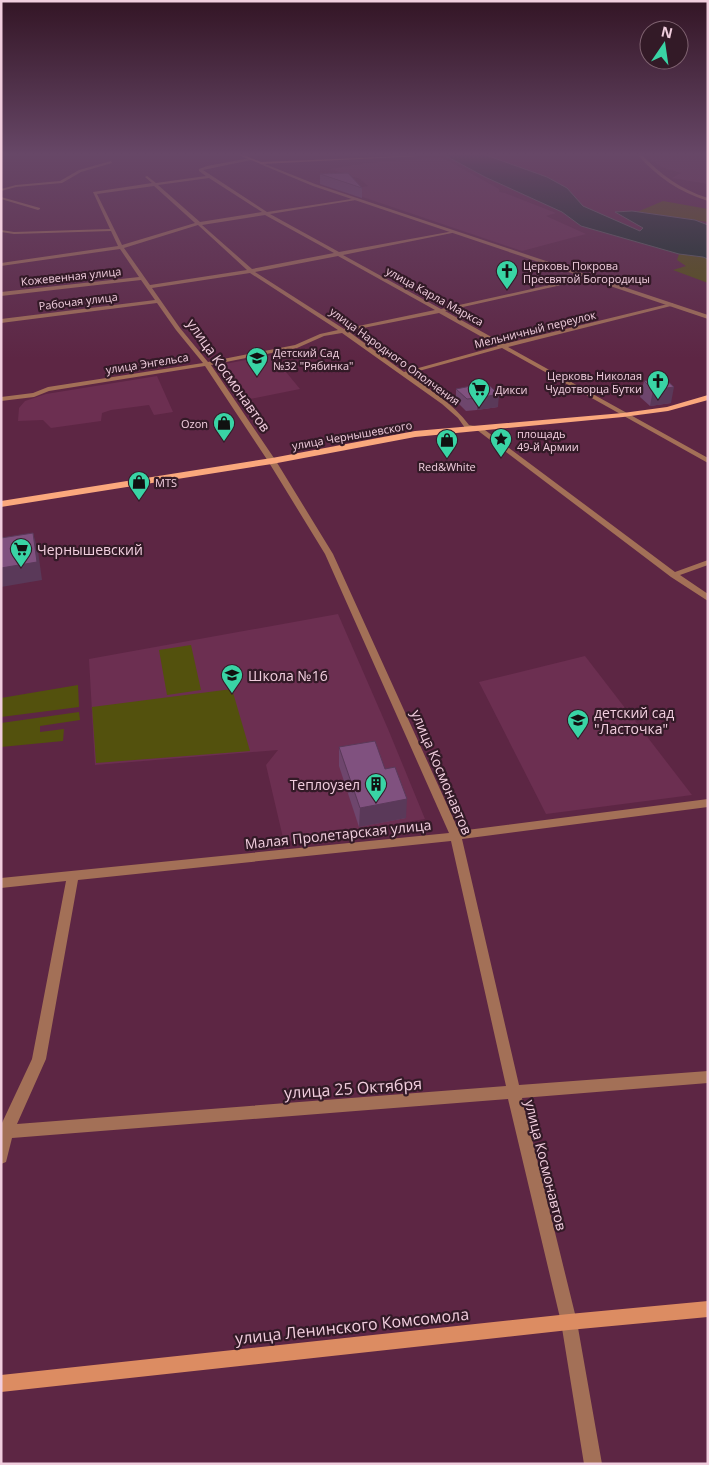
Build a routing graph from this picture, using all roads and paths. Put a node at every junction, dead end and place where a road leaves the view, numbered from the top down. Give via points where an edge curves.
1 (109, 222) edge
2 (208, 222) edge
3 (282, 222) edge
4 (424, 222) edge
5 (197, 224) junction
6 (113, 230) junction
7 (1, 231) edge
8 (452, 232) junction
9 (121, 247) junction
10 (338, 254) junction
11 (1, 265) edge
12 (251, 271) junction
13 (588, 277) junction
14 (146, 283) junction
15 (1, 294) edge
16 (158, 301) junction
17 (672, 305) junction
18 (440, 311) junction
19 (708, 317) edge
20 (1, 321) edge
21 (344, 331) junction
22 (504, 346) junction
23 (207, 364) junction
24 (403, 374) junction
25 (708, 397) edge
26 (1, 399) edge
27 (623, 415) junction
28 (479, 428) junction
29 (272, 461) junction
30 (708, 462) edge
31 (1, 504) edge
32 (708, 562) edge
33 (674, 574) junction
34 (708, 598) edge
35 (708, 803) edge
36 (456, 836) junction
37 (73, 876) junction
38 (1, 883) edge
39 (708, 1077) edge
40 (514, 1093) junction
41 (4, 1132) edge
42 (1, 1157) edge
43 (708, 1309) edge
44 (569, 1322) junction
45 (1, 1384) edge
46 (593, 1464) edge

1 - 6 street, улица Космонавтов
2 - 5 street
3 - 10 street, улица Карла Маркса
4 - 8 street
5 - 9 street
5 - 12 street, улица Народного Ополчения
6 - 7 street
6 - 9 street, улица Космонавтов
8 - 10 street, Кожевенная улица
8 - 13 street
9 - 11 street
9 - 14 street, улица Космонавтов
10 - 12 street, Кожевенная улица
10 - 18 street, улица Карла Маркса
12 - 14 street, Кожевенная улица
12 - 21 street, улица Народного Ополчения
13 - 17 street
13 - 18 street, улица Энгельса
14 - 15 street, Кожевенная улица
14 - 16 street, улица Космонавтов
16 - 20 street, Рабочая улица
16 - 23 street, улица Космонавтов
17 - 19 street
17 - 22 street, Мельничный переулок
18 - 21 street, улица Энгельса
18 - 22 street, улица Карла Маркса
21 - 23 street, улица Энгельса via 322,335 296,346
21 - 24 street, улица Народного Ополчения
22 - 24 street, Мельничный переулок
22 - 27 street, улица Карла Маркса
23 - 26 street, улица Энгельса
23 - 29 street, улица Космонавтов
24 - 28 street, улица Народного Ополчения via 460,416 468,427
25 - 27 main road, улица Чернышевского via 668,409
27 - 28 main road, улица Чернышевского
27 - 30 street, улица Карла Маркса
28 - 29 main road, улица Чернышевского via 415,434
28 - 33 street, улица Народного Ополчения
29 - 31 main road, улица Чернышевского
29 - 36 street, улица Космонавтов via 329,554
32 - 33 street
33 - 34 street, улица Народного Ополчения
35 - 36 street, Малая Пролетарская улица
36 - 37 street, Малая Пролетарская улица
36 - 40 street, улица Космонавтов
37 - 38 street, Малая Пролетарская улица
37 - 41 street via 39,1059
39 - 40 street, улица 25 Октября
40 - 41 street, улица 25 Октября
40 - 44 street, улица Космонавтов
41 - 42 street
43 - 44 main road, улица Ленинского Комсомола
44 - 45 main road, улица Ленинского Комсомола
44 - 46 street, улица Космонавтов

